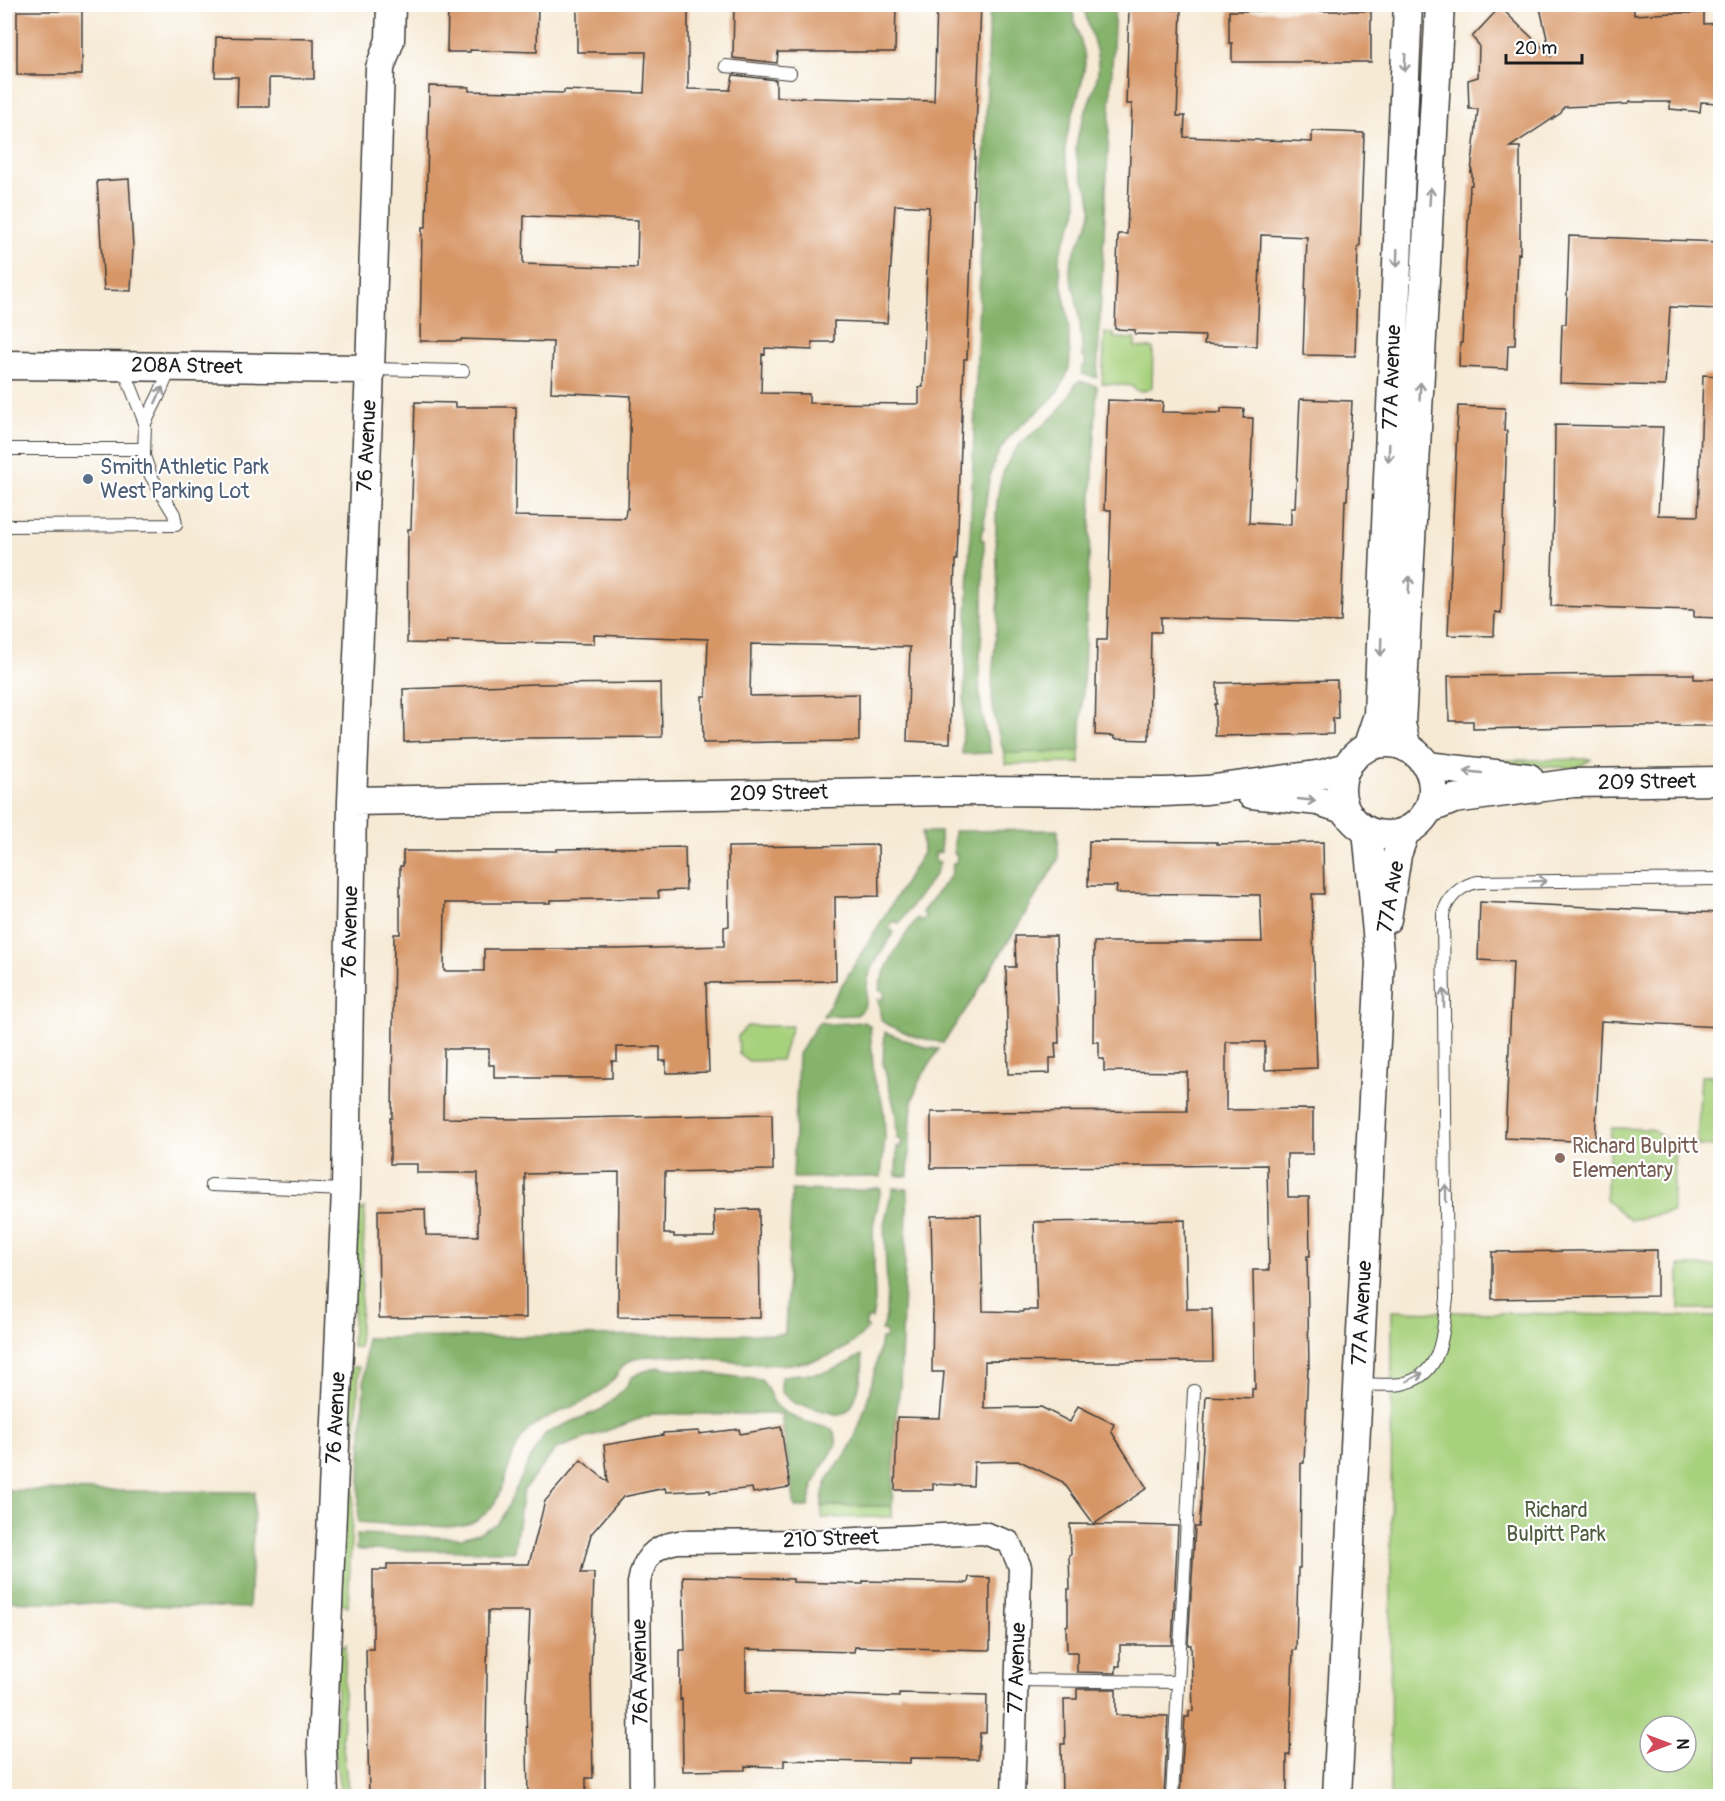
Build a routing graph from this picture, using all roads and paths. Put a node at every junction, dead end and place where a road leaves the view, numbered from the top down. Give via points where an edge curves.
1 (373, 4) edge
2 (391, 4) edge
3 (1408, 4) edge
4 (1440, 4) edge
5 (726, 66) dead end
6 (380, 68) junction
7 (789, 73) dead end
8 (4, 366) edge
9 (122, 366) junction
10 (171, 366) junction
11 (370, 369) junction
12 (463, 371) dead end
13 (145, 423) junction
14 (144, 448) junction
15 (4, 449) edge
16 (4, 526) edge
17 (1417, 757) junction
18 (1357, 758) junction
19 (1720, 781) edge
20 (1573, 783) junction
21 (1207, 790) junction
22 (352, 801) junction
23 (1429, 809) junction
24 (1346, 810) junction
25 (1367, 831) junction
26 (1405, 832) junction
27 (1720, 879) edge
28 (1380, 963) junction
29 (211, 1185) dead end
30 (346, 1190) junction
31 (1359, 1384) junction
32 (1194, 1391) dead end
33 (1009, 1542) joint
34 (654, 1551) joint
35 (1016, 1680) junction
36 (1178, 1682) junction
37 (324, 1797) edge
38 (641, 1797) edge
39 (1013, 1797) edge
40 (1172, 1797) edge
41 (1336, 1797) edge

1 - 6 street, 76 Avenue via 372,44
2 - 6 street, 76 Avenue via 390,40
3 -> 18 street, 77A Avenue via 1378,715
17 -> 4 street, 77A Avenue via 1401,724
5 - 7 lane
6 - 11 street, 76 Avenue
8 - 9 street, 208A Street
9 - 10 street, 208A Street
9 - 13 lane
10 - 11 street, 208A Street
13 -> 10 lane
11 - 12 lane
11 - 22 street, 76 Avenue
13 - 14 lane
14 - 15 lane
14 - 16 lane via 151,476 174,514 176,525
17 - 18 street via 1394,744 1380,744
20 -> 17 street, 209 Street
17 - 23 street via 1432,780
18 - 21 street, 209 Street via 1323,774
18 - 24 street via 1342,781
19 - 20 street, 209 Street
20 - 23 street, 209 Street via 1454,799
21 - 22 street, 209 Street
21 -> 24 street, 209 Street via 1318,801
22 - 30 street, 76 Avenue
23 - 26 street via 1423,819
24 - 25 street
25 - 26 street via 1380,835
25 - 28 street, 77A Avenue
26 - 28 street, 77A Ave via 1397,855
31 -> 27 lane via 1401,1384 1414,1380 1435,1362 1439,1348 1447,1299 1443,914 1450,899 1463,887 1478,882
28 - 31 street, 77A Avenue
29 - 30 lane
30 - 37 street, 76 Avenue via 322,1745
31 - 41 street, 77A Avenue
32 - 36 lane
33 - 34 street, 210 Street via 984,1533 678,1542
33 - 35 street, 77 Avenue via 1020,1567
34 - 38 street, 76A Avenue via 641,1570 639,1583
35 - 36 lane
35 - 39 street, 77 Avenue
36 - 40 lane

